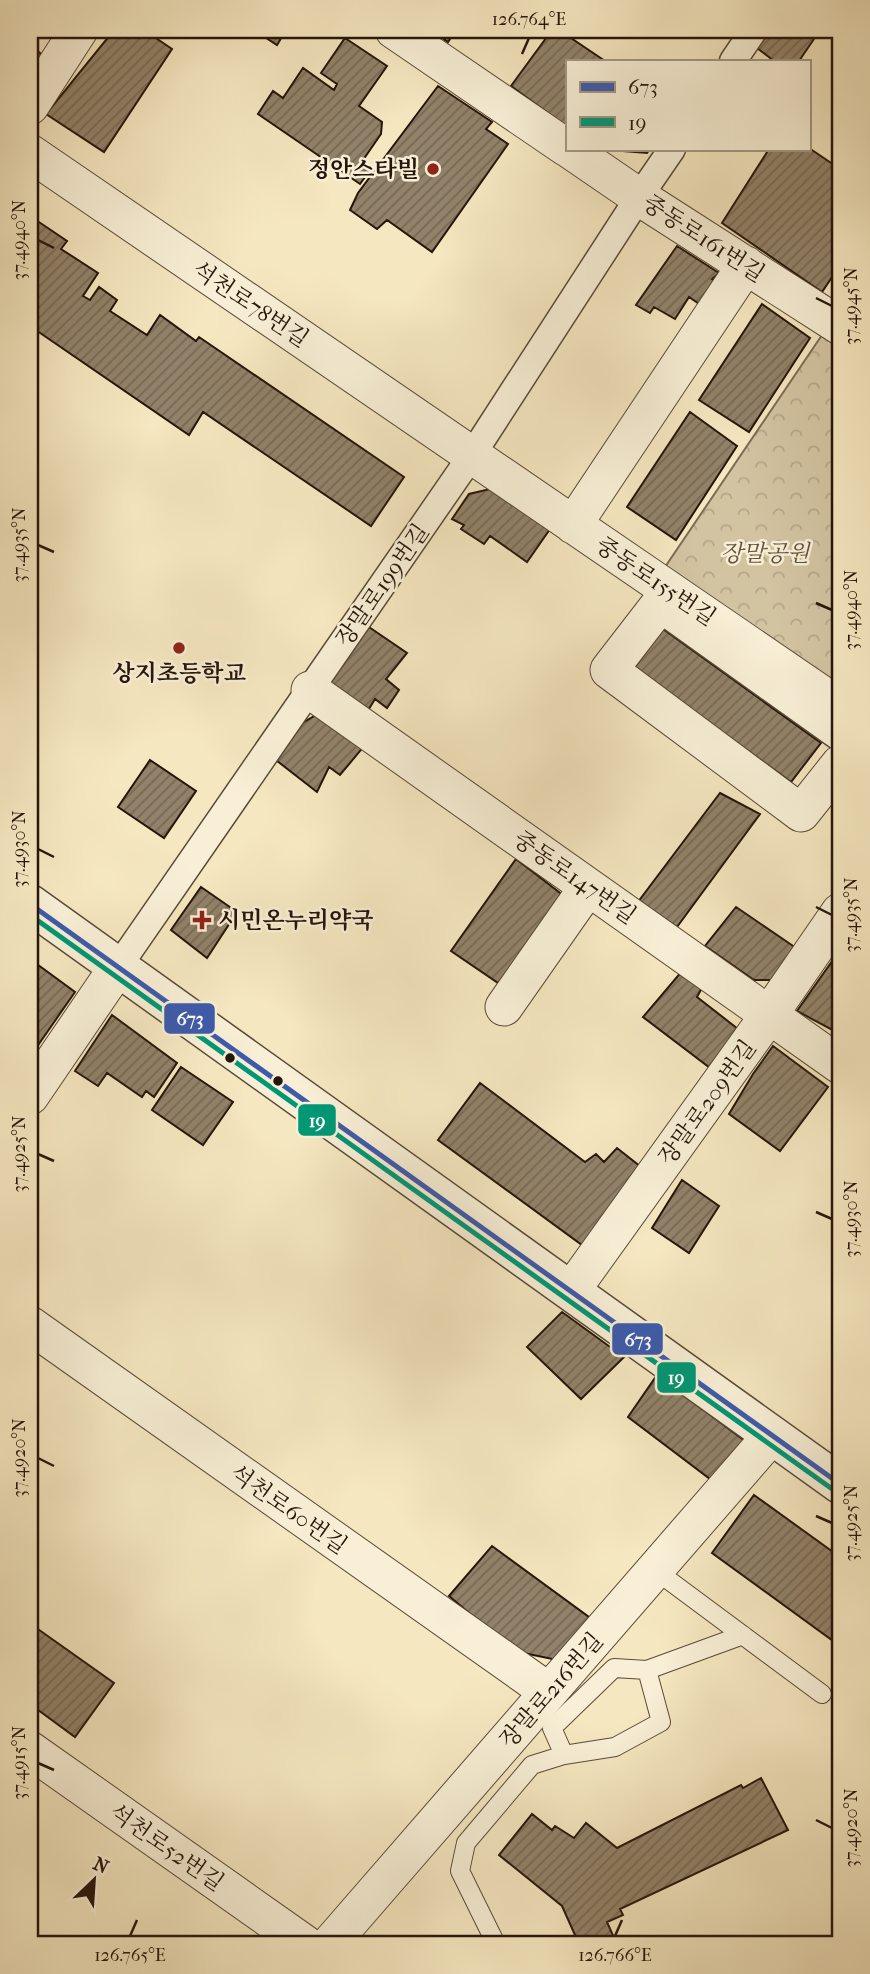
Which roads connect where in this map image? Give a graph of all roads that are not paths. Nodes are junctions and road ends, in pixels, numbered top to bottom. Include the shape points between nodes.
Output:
1 (79, 30) edge
2 (394, 30) edge
3 (754, 30) edge
4 (734, 60) edge
5 (30, 106) edge
6 (566, 147) edge
7 (571, 150) edge
8 (671, 150) edge
9 (30, 153) edge
10 (639, 197) junction
11 (746, 265) junction
12 (835, 311) edge
13 (472, 455) junction
14 (573, 525) junction
15 (664, 599) junction
16 (757, 668) junction
17 (310, 690) junction
18 (840, 707) edge
19 (840, 738) edge
20 (840, 764) edge
21 (588, 887) junction
22 (30, 904) edge
23 (840, 912) edge
24 (118, 967) junction
25 (504, 1007) dead end
26 (769, 1015) junction
27 (840, 1065) edge
28 (30, 1096) edge
29 (571, 1291) junction
30 (30, 1325) edge
31 (772, 1435) junction
32 (840, 1484) edge
33 (655, 1570) junction
34 (743, 1635) junction
35 (647, 1670) junction
36 (549, 1692) junction
37 (822, 1694) dead end
38 (30, 1750) edge
39 (564, 1755) junction
40 (304, 1944) edge
41 (330, 1944) edge
42 (496, 1944) edge

1 - 5 street
2 - 6 street, 중동로161번길
3 - 4 street
7 - 10 street, 중동로161번길
8 - 10 street, 장말로199번길
9 - 13 street, 석천로78번길
10 - 11 street, 중동로161번길
10 - 13 street, 장말로199번길
11 - 12 street, 중동로161번길
11 - 14 street
13 - 14 street, 중동로155번길
13 - 17 street, 장말로199번길
14 - 15 street, 중동로155번길
15 - 16 street, 중동로155번길
15 - 20 street via 609,670 801,813
16 - 18 street, 중동로155번길
16 - 19 street
17 - 21 street, 중동로147번길
17 - 24 street, 장말로199번길
21 - 25 street
21 - 26 street, 중동로147번길
22 - 24 street
23 - 26 street, 장말로209번길
24 - 28 street
24 - 29 street
26 - 27 street, 중동로147번길
26 - 29 street, 장말로209번길
29 - 31 street
30 - 36 street, 석천로60번길
31 - 32 street
31 - 33 street, 장말로216번길
33 - 34 lane
33 - 36 street, 장말로216번길
34 - 35 lane
34 - 37 lane
35 - 39 lane via 614,1668 552,1728
35 - 39 lane via 660,1722 615,1748
36 - 41 street, 장말로216번길
38 - 40 street, 석천로52번길
39 - 42 lane via 533,1765 466,1843 460,1871

